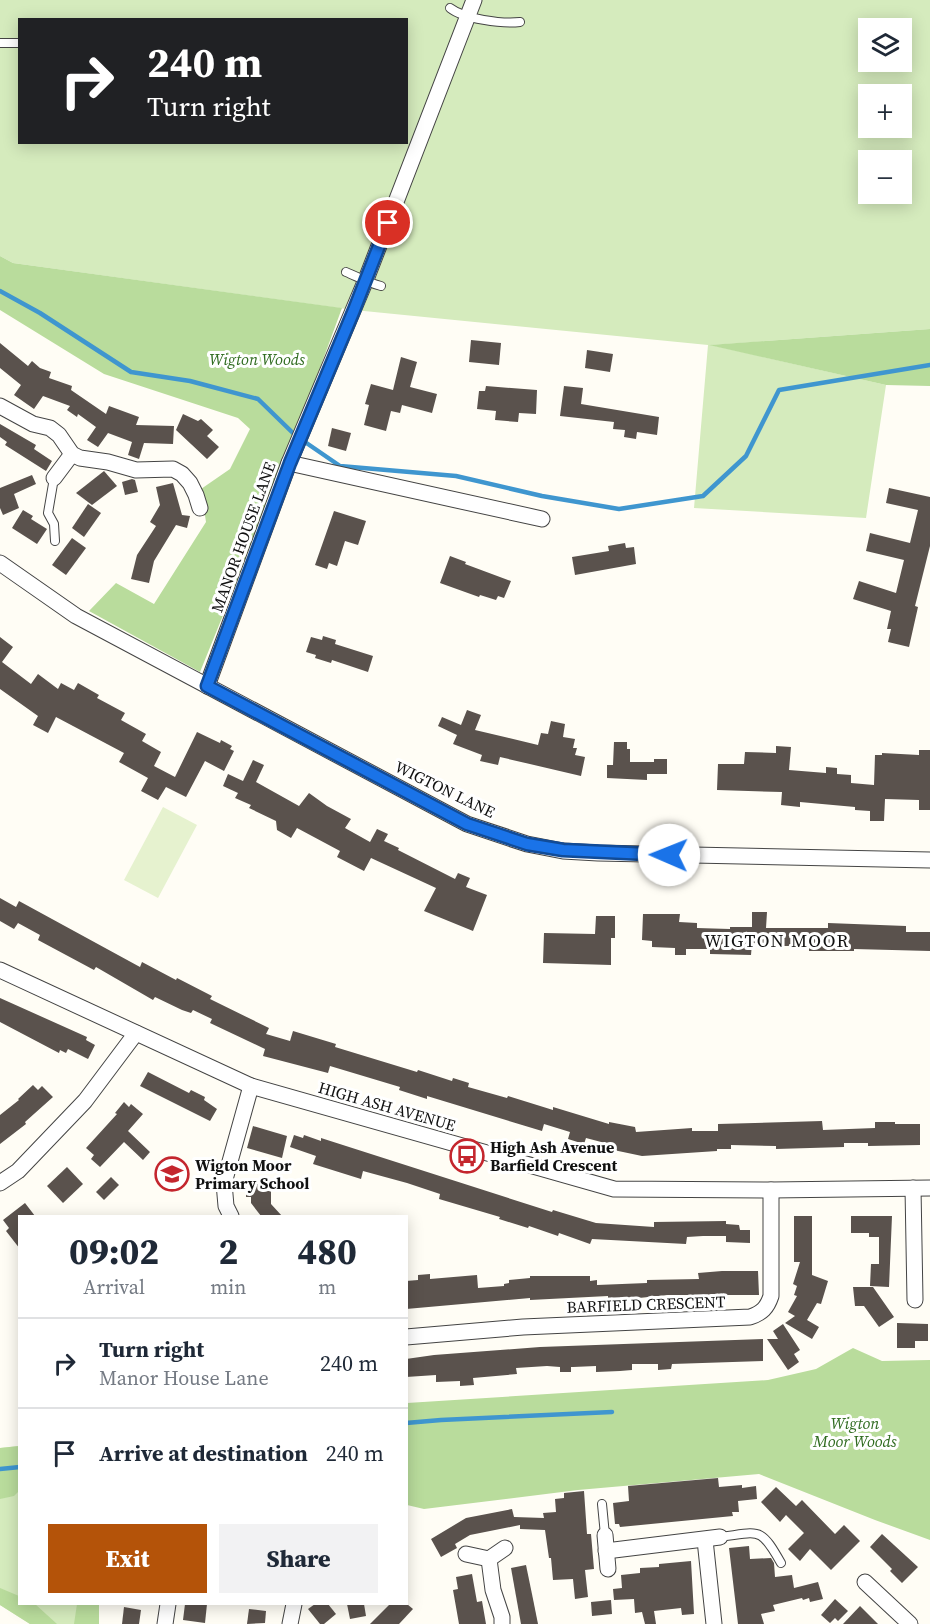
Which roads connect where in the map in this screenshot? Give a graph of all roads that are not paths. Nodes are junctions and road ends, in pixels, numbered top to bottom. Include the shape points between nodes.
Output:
1 (474, 0) edge
2 (450, 8) dead end
3 (468, 16) junction
4 (520, 22) dead end
5 (0, 43) edge
6 (18, 43) edge
7 (346, 273) dead end
8 (365, 282) junction
9 (381, 286) dead end
10 (0, 406) edge
11 (72, 454) junction
12 (290, 463) junction
13 (54, 478) joint
14 (200, 508) dead end
15 (542, 519) dead end
16 (55, 541) dead end
17 (0, 562) edge
18 (207, 686) junction
19 (930, 860) edge
20 (0, 970) edge
21 (136, 1034) junction
22 (251, 1086) junction
23 (0, 1183) edge
24 (913, 1188) junction
25 (930, 1188) edge
26 (771, 1190) junction
27 (230, 1215) edge
28 (915, 1300) dead end
29 (408, 1337) edge
30 (602, 1504) dead end
31 (712, 1538) junction
32 (605, 1543) junction
33 (505, 1548) dead end
34 (466, 1554) dead end
35 (489, 1559) junction
36 (781, 1563) dead end
37 (608, 1569) dead end
38 (865, 1582) dead end
39 (168, 1605) edge
40 (294, 1605) edge
41 (165, 1624) edge
42 (290, 1624) edge
43 (502, 1624) edge
44 (714, 1624) edge
45 (910, 1624) edge

1 - 3 street, MANOR HOUSE LANE
2 - 3 lane
3 - 4 lane via 493,22
3 - 8 street, MANOR HOUSE LANE
5 - 6 lane
7 - 8 lane
8 - 9 lane
8 - 12 street, MANOR HOUSE LANE
10 - 11 street via 33,424 50,428
11 - 13 street
11 - 14 street via 136,470 173,469 190,483
12 - 15 street
12 - 18 street, MANOR HOUSE LANE
13 - 16 lane via 48,513 54,524
17 - 18 street, WIGTON LANE via 76,616
18 - 19 street, WIGTON LANE via 467,824 527,844 598,853
20 - 21 street, HIGH ASH AVENUE
21 - 22 street, HIGH ASH AVENUE
21 - 23 street via 85,1101 18,1171
22 - 26 street, HIGH ASH AVENUE via 614,1189
22 - 27 street via 224,1183
24 - 25 street, HIGH ASH AVENUE
24 - 26 street, HIGH ASH AVENUE
24 - 28 street
26 - 29 street, BARFIELD CRESCENT via 771,1296 758,1315
30 - 32 lane
31 - 32 street
31 - 36 lane via 749,1533 763,1536
31 - 44 street
32 - 37 street
33 - 35 street
34 - 35 street
35 - 43 street
38 - 45 street
39 - 41 street
40 - 42 street

